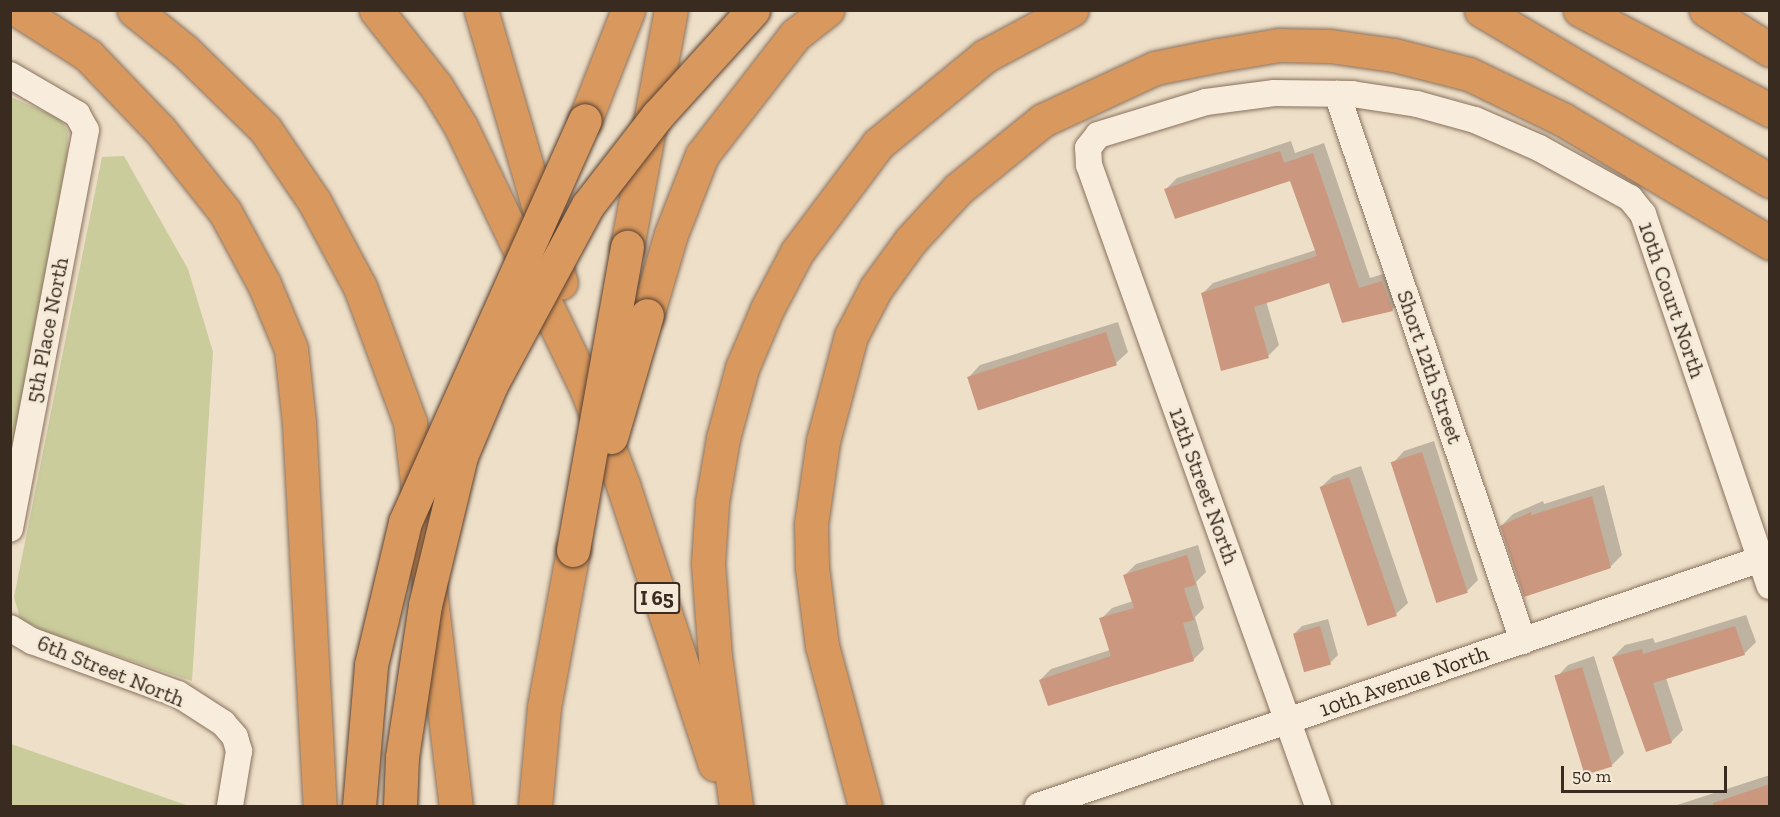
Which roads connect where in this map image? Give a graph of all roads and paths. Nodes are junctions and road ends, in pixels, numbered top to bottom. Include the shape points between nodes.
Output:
1 (18, 10) edge
2 (134, 10) edge
3 (376, 10) edge
4 (481, 10) edge
5 (628, 10) edge
6 (671, 10) edge
7 (753, 10) edge
8 (827, 10) edge
9 (1071, 10) edge
10 (1481, 10) edge
11 (1580, 10) edge
12 (1706, 10) edge
13 (1770, 50) edge
14 (10, 75) edge
15 (1337, 94) junction
16 (1770, 110) edge
17 (1089, 165) joint
18 (1770, 181) edge
19 (1770, 243) edge
20 (587, 390) junction
21 (10, 529) edge
22 (573, 550) junction
23 (1765, 558) edge
24 (1770, 586) edge
25 (12, 629) edge
26 (1523, 641) junction
27 (1288, 721) junction
28 (230, 807) edge
29 (320, 807) edge
30 (359, 807) edge
31 (400, 807) edge
32 (456, 807) edge
33 (535, 807) edge
34 (729, 807) edge
35 (736, 807) edge
36 (865, 807) edge
37 (1038, 807) edge
38 (1318, 807) edge

1 - 29 highway via 88,55 175,148 225,212 264,284 291,349 300,423
2 - 32 highway via 184,50 265,129 314,201 372,317 410,422
3 - 20 highway via 436,86 461,127
4 - 20 highway, I 65 via 550,237
5 - 30 highway, bridge via 585,120 405,522 370,665
6 - 22 highway, bridge
7 - 31 highway, bridge via 657,116 588,205 490,385 461,456 425,605 402,757
8 - 22 highway, bridge via 795,35 702,155 671,234
9 - 35 highway via 985,56 878,144 797,252 742,368 723,438 709,553 715,657
10 - 18 highway
11 - 16 highway
12 - 13 highway
14 - 21 street, 5th Place North via 77,114 86,130
15 - 17 street, 10th Court North via 1264,94 1165,112 1094,137 1088,148
15 - 23 street, 10th Court North via 1417,104 1475,120 1614,187 1638,206
15 - 26 street, Short 12th Street
17 - 27 street, 12th Street North
19 - 36 highway via 1564,120 1469,74 1394,55 1330,46 1279,45 1155,68 1043,120 992,157 911,240 876,288 851,336 823,441 811,524 822,646
20 - 34 highway, I 65 via 623,485
22 - 33 highway via 544,707
23 - 24 street, 10th Court North
23 - 26 street, 10th Avenue North
25 - 28 street, 6th Street North via 178,694 223,723 235,737 239,751
26 - 27 street, 10th Avenue North
27 - 37 street, 10th Avenue North
27 - 38 street, 12th Street North

